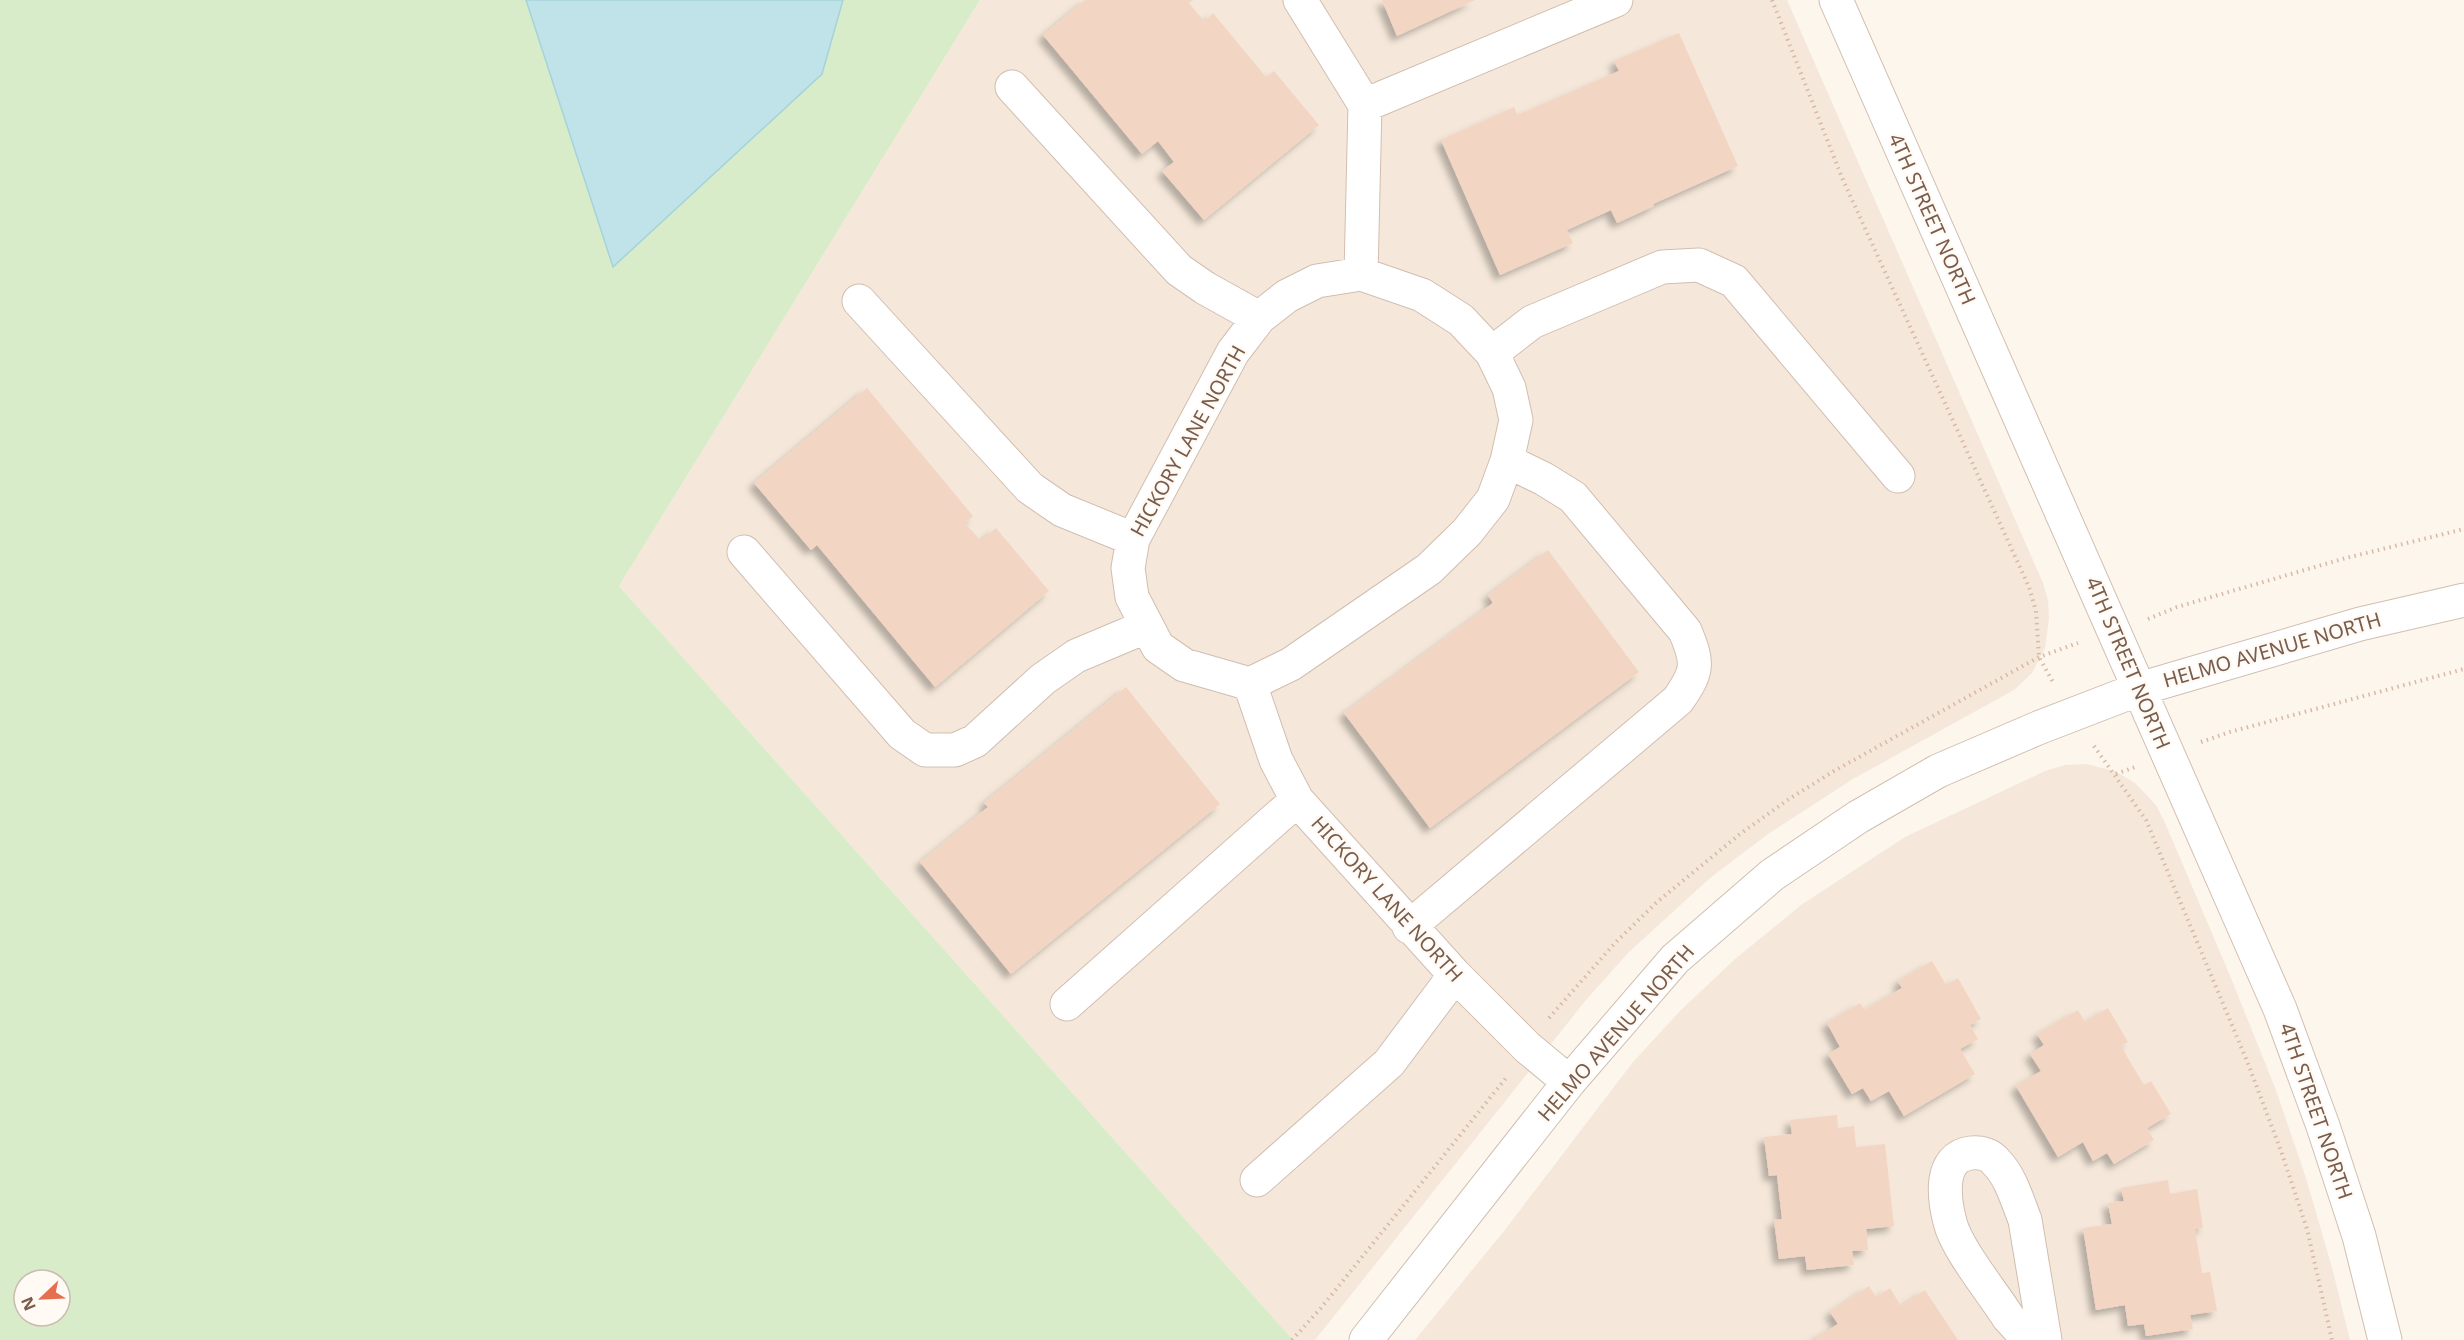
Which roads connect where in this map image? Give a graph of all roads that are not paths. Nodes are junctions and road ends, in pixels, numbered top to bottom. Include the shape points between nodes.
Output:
1 (1300, 0) edge
2 (1616, 0) edge
3 (1836, 0) edge
4 (1012, 87) dead end
5 (1365, 105) junction
6 (1361, 274) junction
7 (859, 301) dead end
8 (1259, 318) junction
9 (1492, 353) junction
10 (1507, 461) junction
11 (1898, 476) dead end
12 (1132, 539) junction
13 (744, 552) dead end
14 (2464, 600) edge
15 (1145, 627) junction
16 (1250, 684) junction
17 (2139, 689) junction
18 (1297, 800) junction
19 (1409, 927) junction
20 (1455, 975) junction
21 (1067, 1004) dead end
22 (1569, 1082) junction
23 (1257, 1180) dead end
24 (1366, 1340) edge
25 (2039, 1340) edge
26 (2044, 1340) edge
27 (2385, 1340) edge

1 - 5 street
2 - 5 street
3 - 17 street, 4TH STREET NORTH
4 - 8 street via 1179,270
5 - 6 street
6 - 8 street, HICKORY LANE NORTH via 1317,281 1287,296
6 - 9 street, HICKORY LANE NORTH via 1422,295 1461,320
7 - 12 street via 1030,488 1062,510
8 - 12 street, HICKORY LANE NORTH via 1233,352
9 - 10 street, HICKORY LANE NORTH via 1509,388 1516,420
9 - 11 street via 1532,322 1662,267 1699,265 1734,281
10 - 16 street, HICKORY LANE NORTH via 1493,499 1467,532 1429,569 1291,664
10 - 19 street via 1573,497 1685,631 1695,655 1693,679 1678,700
12 - 15 street, HICKORY LANE NORTH via 1128,568 1131,597
13 - 15 street via 902,734 925,750 956,750 975,741 1043,679 1076,656
14 - 17 street, HELMO AVENUE NORTH via 2360,624
15 - 16 street, HICKORY LANE NORTH via 1158,647 1184,664
16 - 18 street, HICKORY LANE NORTH via 1276,760
17 - 22 street, HELMO AVENUE NORTH via 1938,771 1858,817 1772,875 1675,959
17 - 27 street, 4TH STREET NORTH via 2284,1020 2353,1218
18 - 19 street, HICKORY LANE NORTH
18 - 21 street
19 - 20 street, HICKORY LANE NORTH
20 - 22 street, HICKORY LANE NORTH via 1528,1048
20 - 23 street via 1389,1063
22 - 24 street, HELMO AVENUE NORTH
25 - 26 street via 2008,1317 1953,1230 1947,1172 1964,1155 1982,1153 1994,1160 2018,1199 2025,1220

